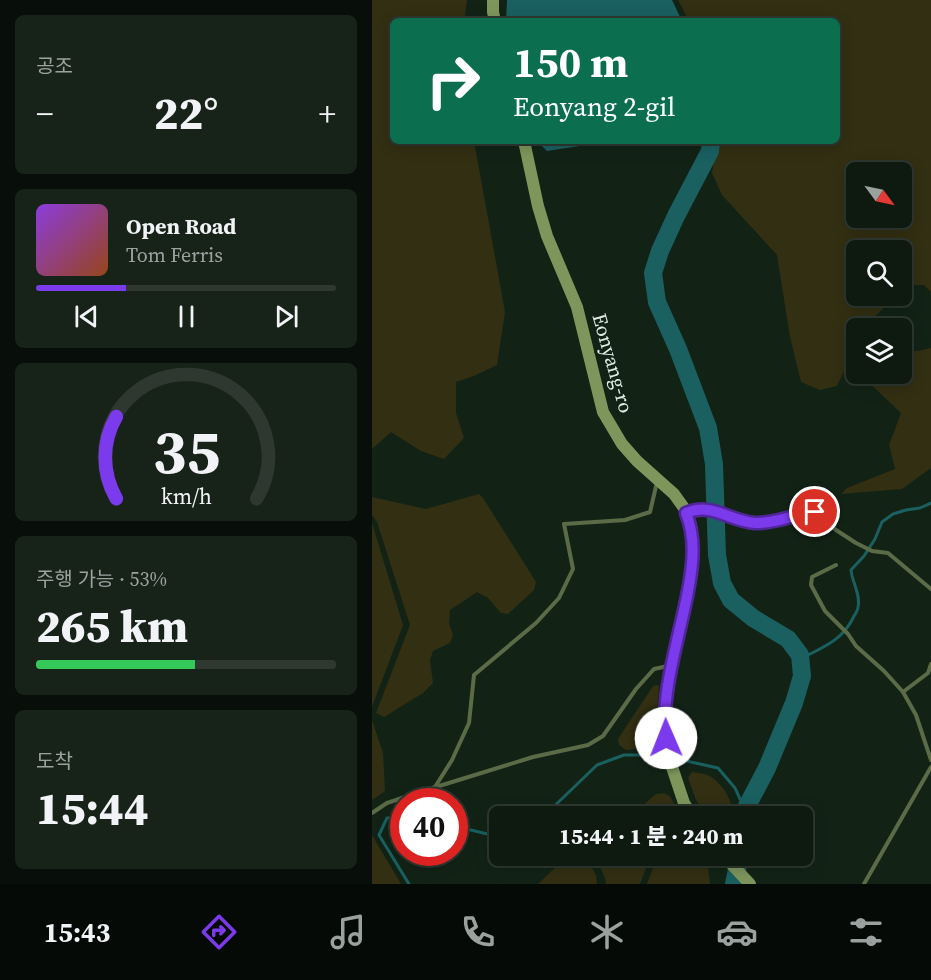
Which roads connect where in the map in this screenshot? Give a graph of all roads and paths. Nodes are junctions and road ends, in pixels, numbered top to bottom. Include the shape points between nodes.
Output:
1 (493, 0) edge
2 (494, 18) edge
3 (525, 144) edge
4 (657, 478) junction
5 (686, 513) junction
6 (836, 565) dead end
7 (931, 589) edge
8 (931, 664) edge
9 (672, 666) junction
10 (903, 692) junction
11 (931, 760) edge
12 (931, 767) edge
13 (435, 788) joint
14 (390, 801) edge
15 (686, 806) edge
16 (372, 813) edge
17 (733, 866) edge
18 (747, 881) edge
19 (864, 884) edge

1 - 2 street
3 - 4 street, Eonyang-ro via 541,216 577,307 603,412 630,453
4 - 5 street, Eonyang-ro
4 - 13 lane via 650,512 625,520 564,524 573,569 559,598 536,623 474,675 469,723
5 - 7 lane via 706,509 755,523 815,512 866,548 888,553
5 - 9 street, Eonyang-ro via 693,545 691,571
6 - 10 lane via 812,577 811,585 825,611
8 - 10 lane via 928,673
9 - 13 lane via 654,669 603,736 588,745 533,757
9 - 15 street, Eonyang-ro via 664,724
10 - 11 lane via 916,715
12 - 19 lane
14 - 16 lane
17 - 18 street

